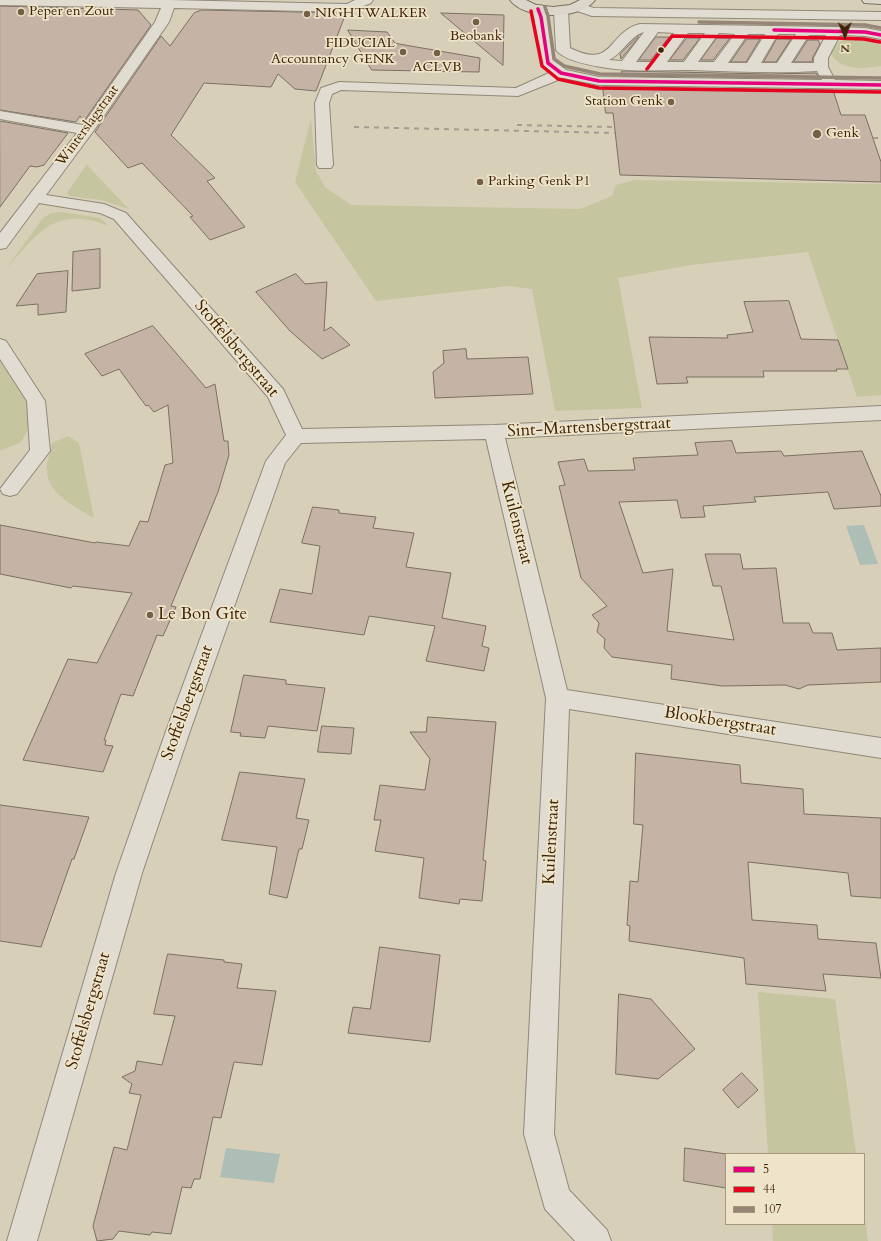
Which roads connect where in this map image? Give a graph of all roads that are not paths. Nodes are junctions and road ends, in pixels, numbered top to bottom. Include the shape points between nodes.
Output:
1 (366, 0) edge
2 (517, 0) edge
3 (868, 0) edge
4 (881, 0) edge
5 (0, 1) edge
6 (583, 3) edge
7 (169, 4) junction
8 (538, 9) junction
9 (561, 11) junction
10 (881, 16) edge
11 (654, 28) junction
12 (669, 29) junction
13 (684, 29) junction
14 (699, 29) junction
15 (714, 30) junction
16 (729, 30) junction
17 (744, 30) junction
18 (759, 30) junction
19 (774, 30) junction
20 (790, 31) junction
21 (805, 31) junction
22 (820, 31) junction
23 (835, 32) junction
24 (881, 34) edge
25 (563, 50) junction
26 (590, 60) junction
27 (626, 65) junction
28 (641, 65) junction
29 (657, 66) junction
30 (673, 66) junction
31 (688, 66) junction
32 (704, 66) junction
33 (720, 66) junction
34 (820, 66) junction
35 (735, 67) junction
36 (751, 67) junction
37 (767, 67) junction
38 (782, 67) junction
39 (798, 68) junction
40 (561, 73) junction
41 (842, 85) junction
42 (881, 86) edge
43 (0, 115) edge
44 (87, 130) junction
45 (325, 165) dead end
46 (36, 198) junction
47 (0, 244) edge
48 (0, 345) edge
49 (881, 414) edge
50 (494, 432) junction
51 (296, 436) junction
52 (10, 489) dead end
53 (558, 698) junction
54 (881, 748) edge
55 (22, 1241) edge
56 (596, 1241) edge

1 - 7 street via 349,8
2 - 8 main road
3 - 4 main road
5 - 7 street
6 - 9 main road
6 - 10 street via 592,12
7 - 44 street, Winterslagstraat via 162,22
8 - 9 main road
8 - 40 street via 542,17 546,59 551,67
9 - 25 street
10 - 24 street via 876,22
11 - 12 street
11 - 26 street via 640,28 632,32 609,56
11 - 27 street
12 - 13 street
12 - 28 street
13 - 14 street
13 - 29 street
14 - 15 street
14 - 30 street
15 - 16 street
15 - 31 street
16 - 17 street
16 - 32 street
17 - 18 street
17 - 33 street
18 - 19 street
18 - 35 street
19 - 20 street
19 - 36 street
20 - 21 street
20 - 37 street
21 - 22 street
21 - 38 street
22 - 23 street
22 - 39 street
23 - 24 street
23 - 34 street via 821,58
25 - 26 street
25 - 40 street
26 - 27 street
27 - 28 street
28 - 29 street
29 - 30 street
30 - 31 street
31 - 32 street
32 - 33 street
33 - 35 street
34 - 39 street
34 - 41 street via 831,81
35 - 36 street
36 - 37 street
37 - 38 street
38 - 39 street
40 - 41 street via 600,81
40 - 45 street via 518,92 356,88 342,93 323,112
41 - 42 street
43 - 44 street
44 - 46 street, Winterslagstraat
46 - 47 street, Winterslagstraat
46 - 51 street, Stoffelsbergstraat via 104,209 120,216 276,394
48 - 52 street via 36,401 40,451
49 - 50 street, Sint-Martensbergstraat
50 - 51 street, Sint-Martensbergstraat
50 - 53 street, Kuilenstraat
51 - 55 street, Stoffelsbergstraat via 276,461 129,873
53 - 54 street, Blookbergstraat
53 - 56 street, Kuilenstraat via 539,1134 556,1198

